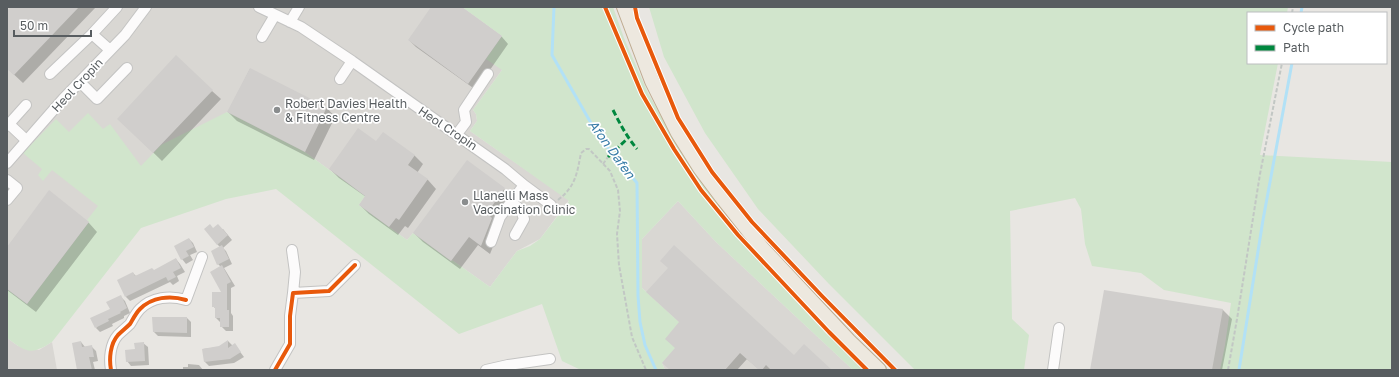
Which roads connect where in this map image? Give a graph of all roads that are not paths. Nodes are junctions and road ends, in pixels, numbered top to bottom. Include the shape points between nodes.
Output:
1 (117, 7) edge
2 (146, 7) edge
3 (259, 7) edge
4 (298, 7) edge
5 (624, 7) edge
6 (275, 15) junction
7 (290, 22) junction
8 (92, 34) junction
9 (262, 37) dead end
10 (110, 50) junction
11 (352, 61) junction
12 (127, 68) dead end
13 (50, 74) dead end
14 (488, 74) dead end
15 (340, 79) dead end
16 (80, 82) junction
17 (26, 105) dead end
18 (8, 125) edge
19 (457, 134) junction
20 (26, 140) junction
21 (7, 163) edge
22 (7, 180) edge
23 (524, 185) junction
24 (7, 200) edge
25 (511, 202) junction
26 (551, 205) road end
27 (515, 235) dead end
28 (491, 242) dead end
29 (292, 250) dead end
30 (202, 257) dead end
31 (355, 265) dead end
32 (293, 293) junction
33 (1059, 328) dead end
34 (550, 359) dead end
35 (112, 370) edge
36 (275, 370) edge
37 (486, 370) edge
38 (879, 370) edge
39 (1053, 370) edge

1 - 8 street
2 - 10 street, Heol Cropin
3 - 6 street, Heol Cropin
4 - 7 street
5 - 38 highway via 652,81 678,133 700,168 762,248
6 - 7 street, Heol Cropin
6 - 9 street
7 - 11 street, Heol Cropin
8 - 10 street
8 - 13 street
10 - 16 street, Heol Cropin
11 - 15 street
11 - 19 street, Heol Cropin
12 - 16 street via 97,99
14 - 19 street via 464,110 466,122
16 - 20 street, Heol Cropin
17 - 18 street
18 - 20 street
19 - 23 street, Heol Cropin
20 - 21 street, Heol Cropin
22 - 24 street via 17,188
23 - 25 street
23 - 26 street, Heol Cropin
25 - 27 street via 521,210 524,220
25 - 28 street via 500,217
29 - 32 street via 295,272
30 - 35 street via 186,300 164,297 148,302 117,336 110,361
31 - 32 street via 329,292
32 - 36 street via 290,344
33 - 39 street
34 - 37 street via 508,364

